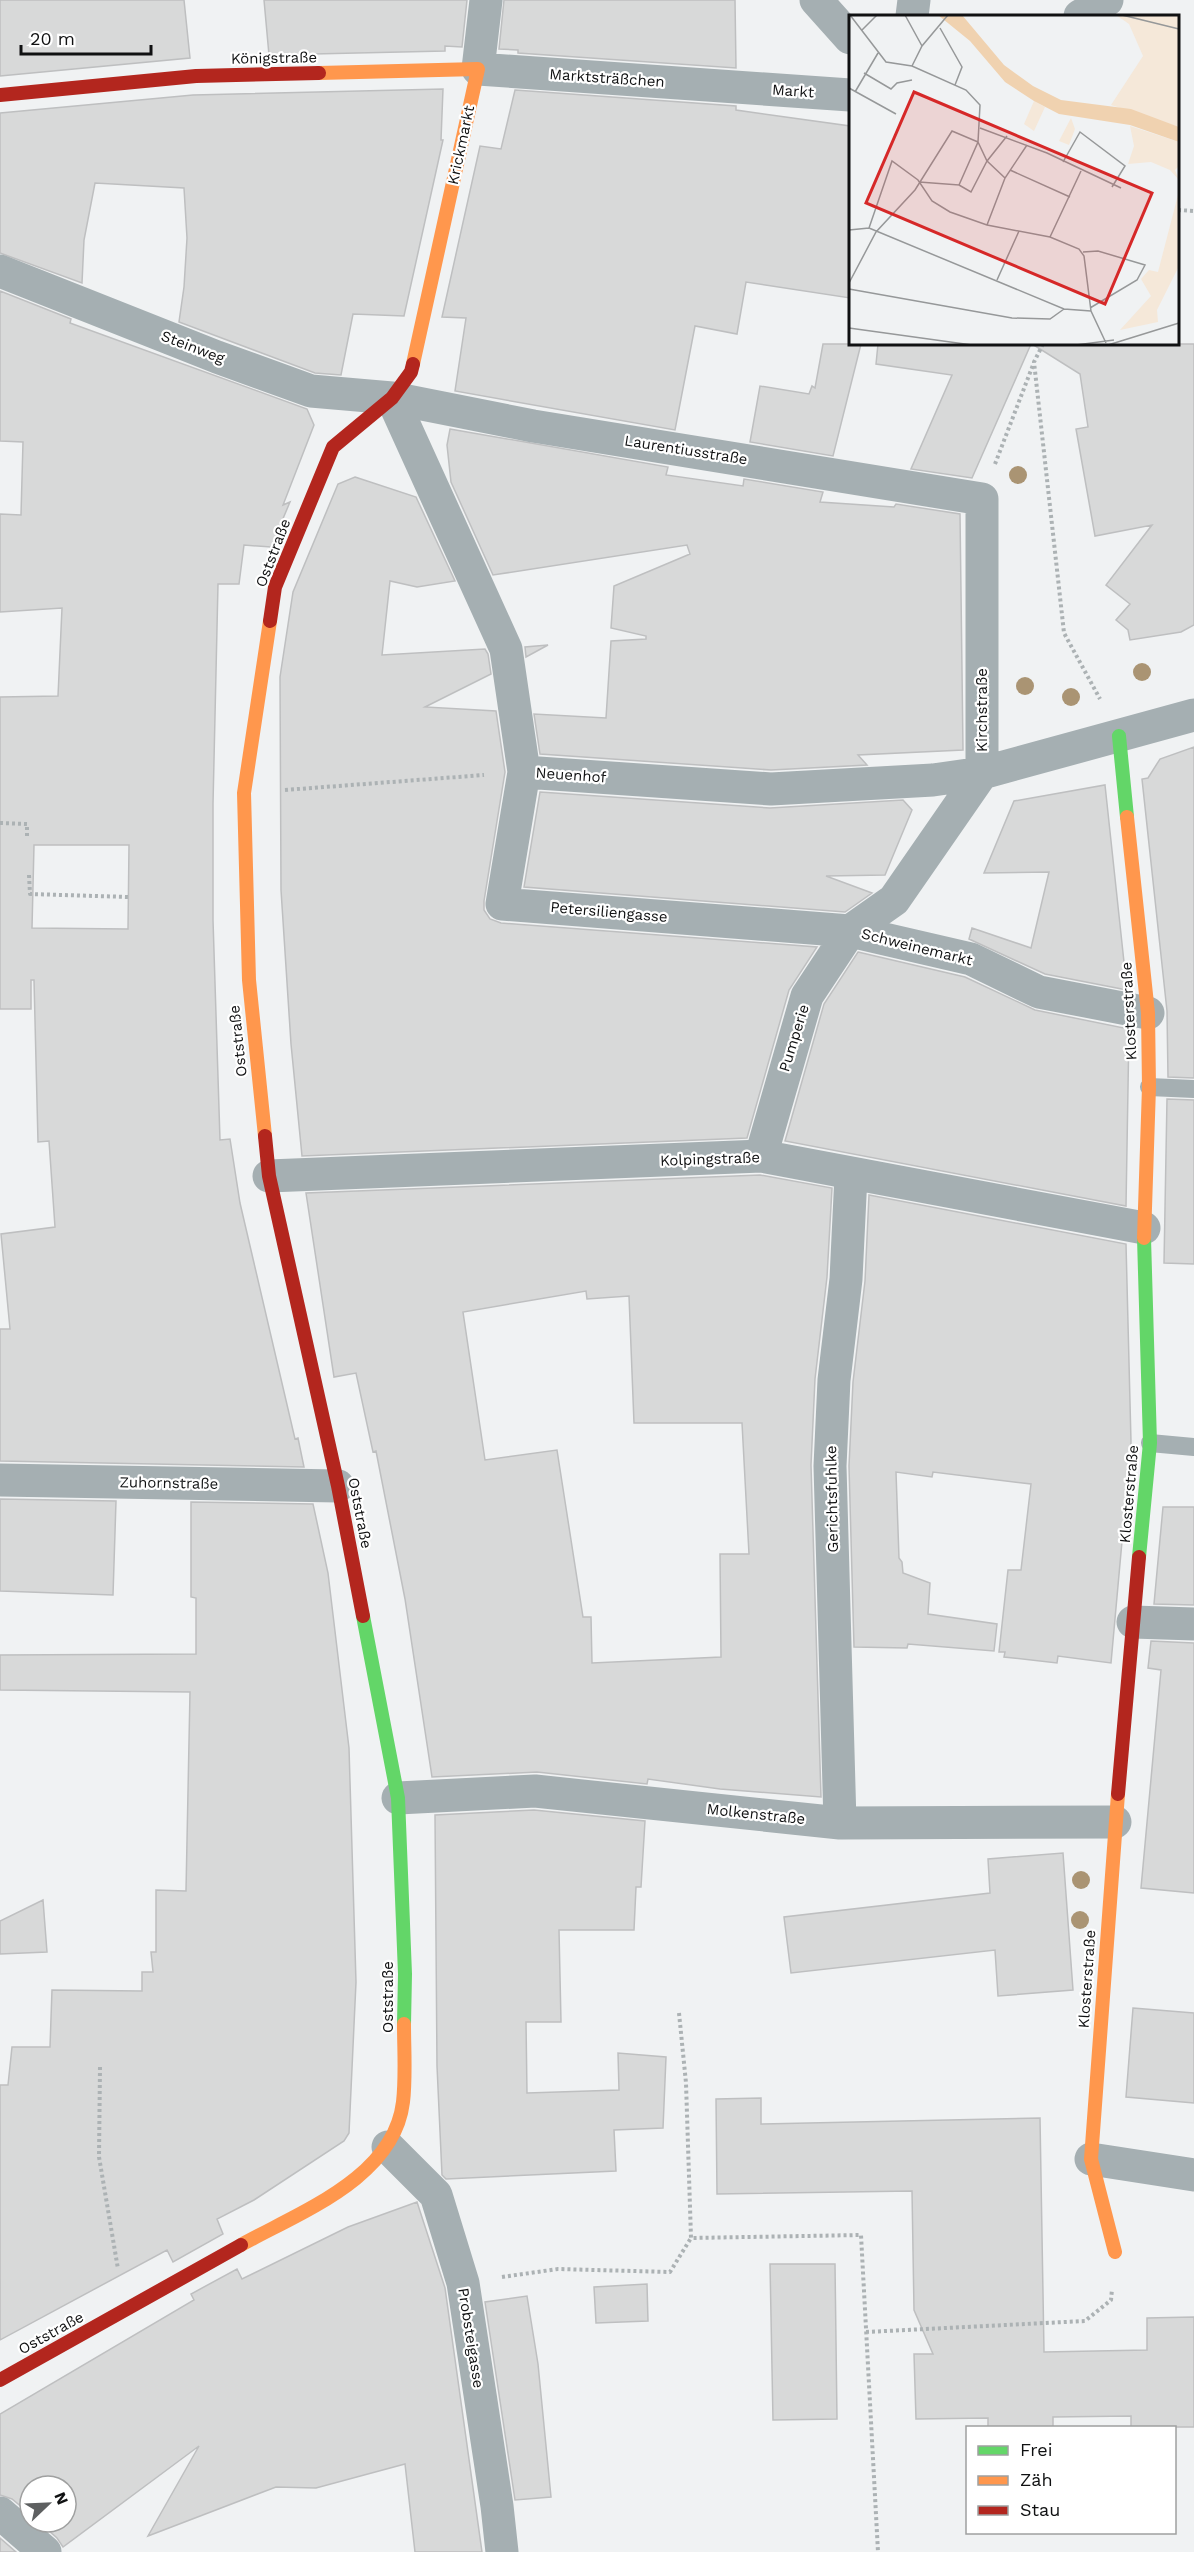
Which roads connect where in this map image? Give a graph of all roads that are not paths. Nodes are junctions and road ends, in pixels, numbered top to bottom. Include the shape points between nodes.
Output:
1 (486, 0) edge
2 (816, 0) edge
3 (914, 0) edge
4 (1107, 0) edge
5 (912, 15) edge
6 (1082, 15) edge
7 (849, 38) edge
8 (478, 69) junction
9 (736, 87) joint
10 (849, 95) edge
11 (0, 96) edge
12 (0, 272) edge
13 (392, 398) junction
14 (333, 447) joint
15 (982, 499) joint
16 (1194, 715) edge
17 (1119, 736) junction
18 (524, 772) junction
19 (982, 773) junction
20 (850, 931) junction
21 (1148, 1013) junction
22 (1149, 1087) junction
23 (1194, 1089) edge
24 (761, 1156) junction
25 (851, 1175) junction
26 (269, 1176) junction
27 (1144, 1228) junction
28 (1150, 1443) junction
29 (1194, 1447) edge
30 (0, 1480) edge
31 (338, 1486) junction
32 (1133, 1622) junction
33 (1194, 1624) edge
34 (398, 1798) junction
35 (1115, 1822) junction
36 (840, 1823) junction
37 (388, 2147) junction
38 (1091, 2159) junction
39 (1194, 2175) edge
40 (1115, 2252) road end
41 (0, 2380) edge
42 (0, 2513) edge
43 (45, 2552) edge
44 (502, 2552) edge

1 - 8 street, Krickmarkt
2 - 7 street
3 - 5 street
4 - 6 street
8 - 9 street, Marktsträßchen
8 - 11 street, Königstraße via 196,76
8 - 13 street, Krickmarkt via 411,372
9 - 10 street, Markt
12 - 13 street, Steinweg via 311,391
13 - 14 street, Krickmarkt
13 - 15 street, Laurentiusstraße via 532,426
13 - 18 street, Neuenhof via 506,649
14 - 26 street, Oststraße via 275,588 244,793 249,980
15 - 19 street, Kirchstraße
16 - 17 street, Kirchstraße
17 - 19 street, Kirchstraße
17 - 21 street, Klosterstraße
18 - 19 street, Neuenhof via 771,789 933,780
18 - 20 street, Petersiliengasse via 502,904
19 - 20 street, Schweinemarkt via 894,900
20 - 21 street, Schweinemarkt via 971,959 1039,992
20 - 24 street, Pumperie via 807,996
21 - 22 street, Klosterstraße
22 - 23 lane
22 - 27 street, Klosterstraße
24 - 25 street, Kolpingstraße
24 - 26 street, Kolpingstraße
25 - 27 street, Kolpingstraße
25 - 36 street, Gerichtsfuhlke via 830,1466
26 - 31 street, Oststraße
27 - 28 street, Klosterstraße
28 - 29 lane
28 - 32 street, Klosterstraße
30 - 31 street, Zuhornstraße
31 - 34 street, Oststraße
32 - 33 street
32 - 35 street, Klosterstraße
34 - 36 street, Molkenstraße via 535,1791
34 - 37 street, Oststraße via 405,1974 404,2104
35 - 36 street, Molkenstraße
35 - 38 street, Klosterstraße
37 - 41 street, Oststraße via 359,2179
37 - 44 street, Probsteigasse via 436,2195 463,2283
38 - 39 street
38 - 40 street, Klosterstraße
42 - 43 street

